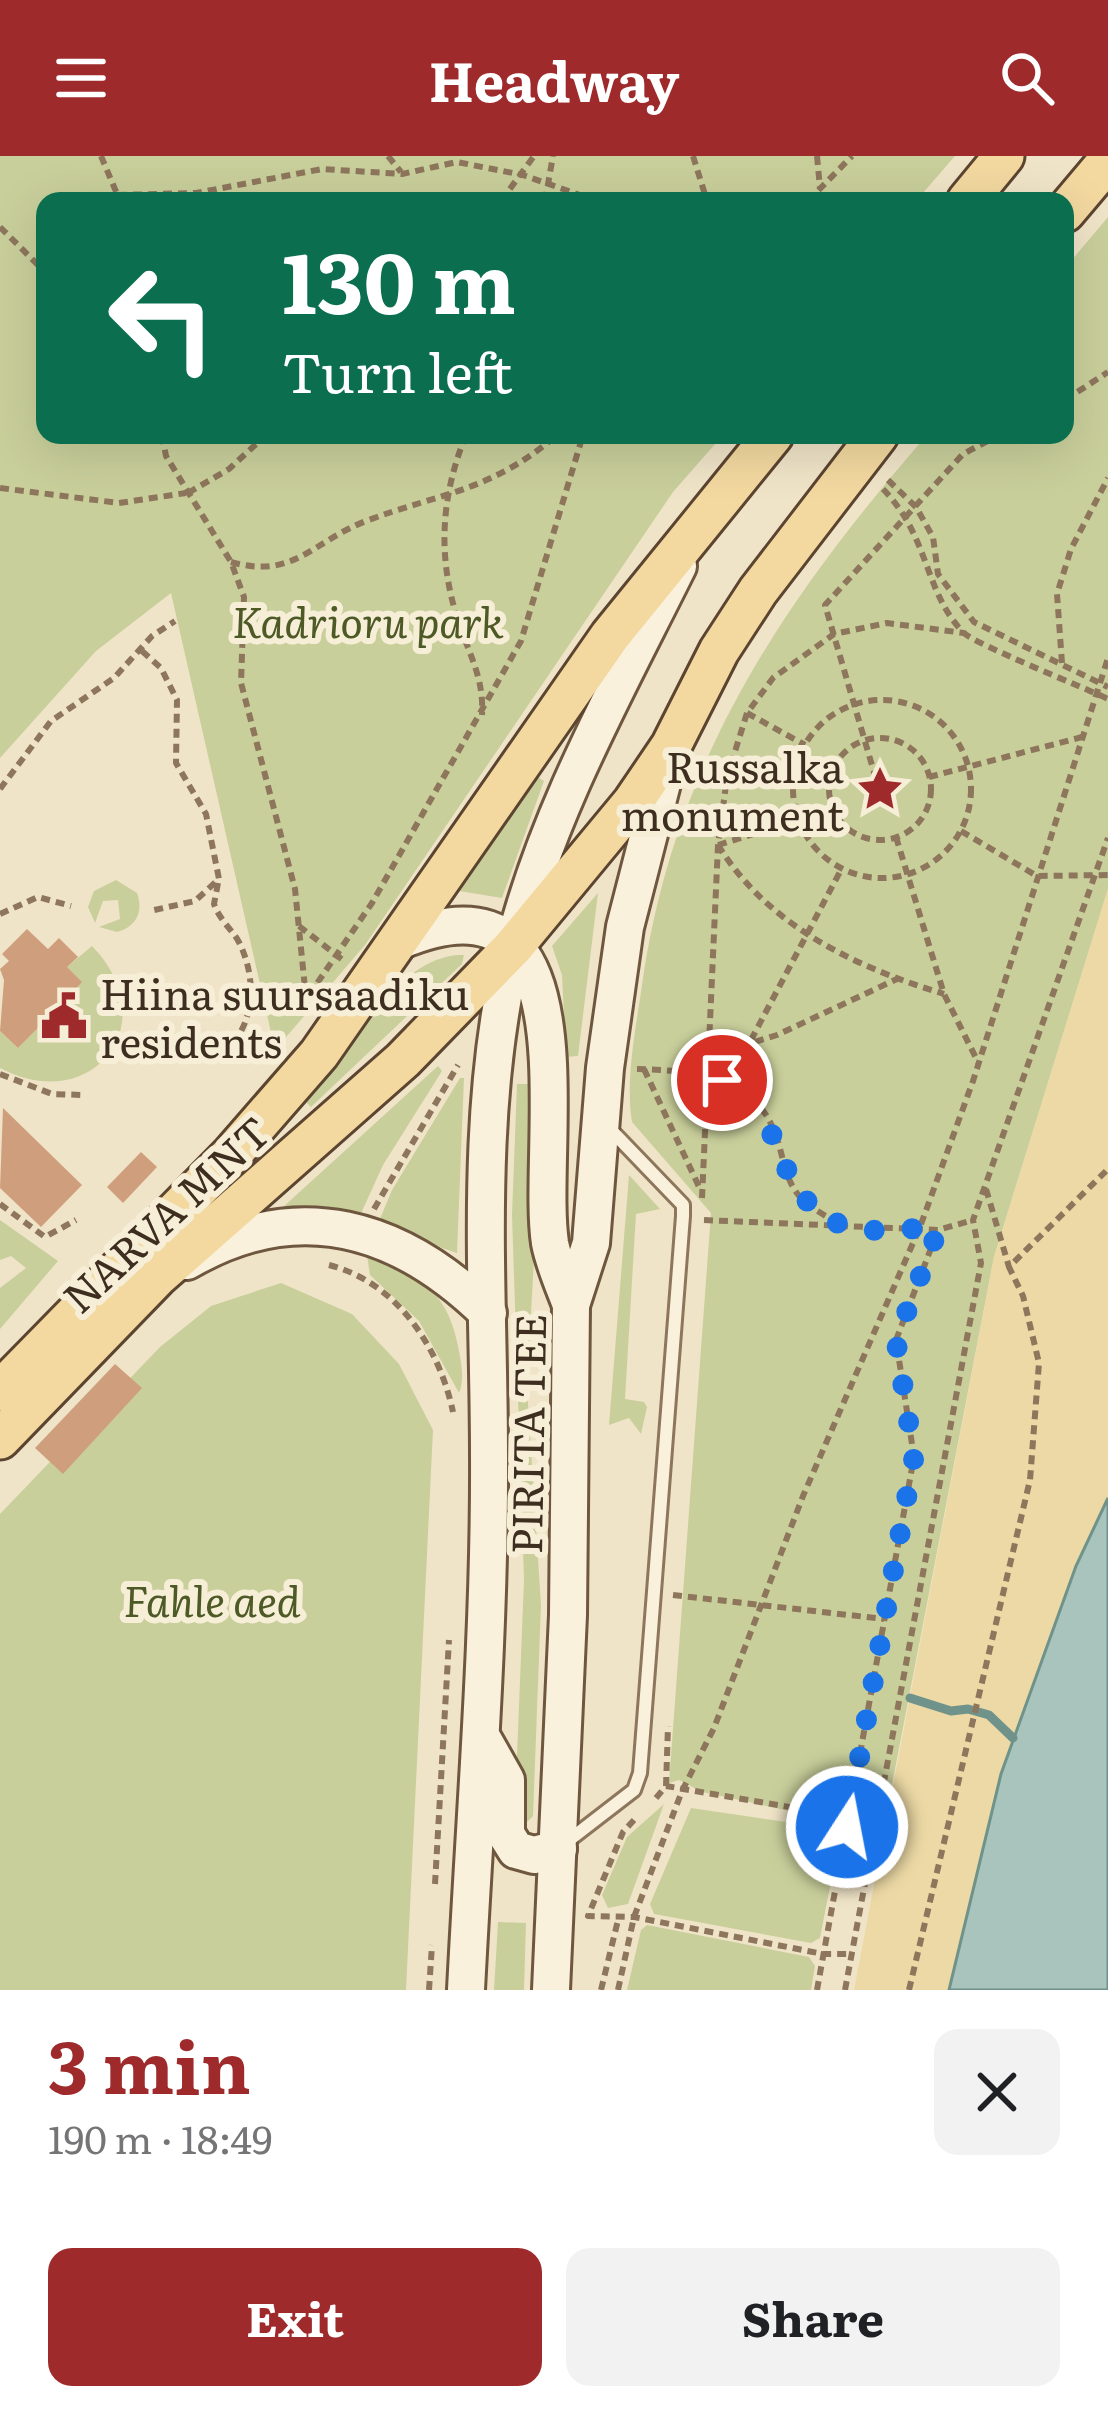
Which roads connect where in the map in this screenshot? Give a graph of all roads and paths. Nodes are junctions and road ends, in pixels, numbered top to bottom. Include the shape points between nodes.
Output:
1 (101, 156) edge
2 (388, 156) edge
3 (534, 156) edge
4 (553, 156) edge
5 (693, 156) edge
6 (817, 156) edge
7 (852, 156) edge
8 (1004, 156) edge
9 (1108, 160) edge
10 (402, 174) junction
11 (523, 175) junction
12 (548, 183) junction
13 (820, 190) joint
14 (116, 192) edge
15 (201, 192) edge
16 (509, 192) edge
17 (546, 192) edge
18 (572, 192) edge
19 (704, 192) edge
20 (974, 192) edge
21 (1074, 201) edge
22 (0, 227) edge
23 (36, 263) edge
24 (1108, 372) edge
25 (1074, 394) edge
26 (164, 444) edge
27 (256, 444) edge
28 (463, 444) edge
29 (544, 444) edge
30 (580, 444) edge
31 (766, 444) edge
32 (871, 444) edge
33 (982, 444) edge
34 (1108, 478) edge
35 (888, 480) dead end
36 (0, 488) edge
37 (883, 489) dead end
38 (188, 493) junction
39 (446, 500) junction
40 (916, 507) junction
41 (908, 515) junction
42 (698, 526) junction
43 (230, 562) junction
44 (175, 621) dead end
45 (964, 633) junction
46 (834, 634) junction
47 (142, 651) junction
48 (1108, 658) edge
49 (1062, 663) junction
50 (1099, 679) junction
51 (1108, 687) edge
52 (1095, 692) junction
53 (1108, 699) edge
54 (854, 704) junction
55 (747, 713) junction
56 (482, 718) junction
57 (1083, 736) junction
58 (865, 740) junction
59 (805, 745) junction
60 (671, 746) junction
61 (969, 767) junction
62 (929, 777) junction
63 (876, 779) dead end
64 (0, 790) edge
65 (799, 820) junction
66 (961, 831) junction
67 (896, 837) junction
68 (1108, 838) edge
69 (718, 845) junction
70 (842, 868) junction
71 (907, 874) junction
72 (1108, 875) edge
73 (1037, 876) junction
74 (1095, 876) junction
75 (218, 879) junction
76 (71, 906) dead end
77 (150, 911) dead end
78 (0, 914) edge
79 (298, 926) junction
80 (808, 934) junction
81 (399, 941) junction
82 (513, 947) junction
83 (337, 956) junction
84 (356, 970) dead end
85 (897, 979) junction
86 (944, 994) junction
87 (310, 995) junction
88 (305, 1014) dead end
89 (752, 1040) junction
90 (226, 1051) dead end
91 (460, 1062) dead end
92 (979, 1065) junction
93 (0, 1074) edge
94 (82, 1095) dead end
95 (602, 1121) junction
96 (1108, 1169) edge
97 (985, 1185) junction
98 (702, 1194) dead end
99 (0, 1204) edge
100 (76, 1220) dead end
101 (700, 1220) dead end
102 (973, 1220) junction
103 (368, 1223) dead end
104 (920, 1227) junction
105 (847, 1228) junction
106 (938, 1230) junction
107 (317, 1262) dead end
108 (1009, 1267) junction
109 (158, 1277) junction
110 (571, 1305) junction
111 (488, 1313) junction
112 (0, 1390) edge
113 (455, 1427) dead end
114 (0, 1438) edge
115 (673, 1595) dead end
116 (763, 1602) junction
117 (885, 1619) junction
118 (449, 1634) dead end
119 (484, 1741) junction
120 (682, 1791) junction
121 (848, 1819) junction
122 (877, 1822) junction
123 (558, 1849) junction
124 (435, 1887) dead end
125 (619, 1916) junction
126 (634, 1917) junction
127 (433, 1930) dead end
128 (823, 1954) junction
129 (852, 1954) junction
130 (429, 1990) edge
131 (466, 1990) edge
132 (550, 1990) edge
133 (601, 1990) edge
134 (618, 1990) edge
135 (817, 1990) edge
136 (845, 1990) edge
137 (909, 1990) edge

1 - 14 path
2 - 10 path
3 - 11 path
4 - 12 path
5 - 19 path
6 - 13 path
7 - 13 path
8 - 20 main road
9 - 21 main road
10 - 11 path via 457,162
10 - 15 path via 322,169
11 - 12 path
11 - 16 path
12 - 17 path
12 - 18 path
22 - 23 path
24 - 25 path
26 - 38 path
27 - 38 path
28 - 39 path
29 - 39 path via 497,478
30 - 56 path via 521,641
31 - 42 main road, NARVA MNT
32 - 60 main road, NARVA MNT via 758,591
33 - 40 path via 963,454
34 - 49 path via 1057,594
35 - 40 path
36 - 38 path via 119,503
37 - 41 path
38 - 43 path
39 - 43 path via 359,524 288,564 256,569
39 - 56 path via 443,558 478,668
40 - 41 path
40 - 49 path via 957,605 995,637
41 - 45 path via 931,579
41 - 46 path via 825,605
42 - 81 main road, NARVA MNT via 559,706
42 - 82 main road, PIRITA TEE via 574,778
43 - 79 path via 244,597 241,683
44 - 47 path
45 - 46 path via 887,623
45 - 52 path
46 - 54 path
46 - 55 path via 773,678
47 - 64 path via 50,721
47 - 75 path via 177,700 176,763 200,798
48 - 50 path
49 - 50 path
50 - 51 path
50 - 52 path
52 - 53 path
52 - 57 path
54 - 58 path
54 - 59 path
54 - 61 path via 913,705 948,729
55 - 59 path
55 - 69 path
56 - 83 path
57 - 61 path
57 - 73 path
58 - 62 path via 902,743
58 - 63 path
58 - 67 path via 832,770 830,803 848,830
59 - 65 path via 796,769
60 - 82 main road, NARVA MNT via 595,853
60 - 95 main road, PIRITA TEE via 625,926
61 - 62 path
61 - 66 path
62 - 67 path via 922,817
65 - 69 path
65 - 70 path
66 - 71 path via 947,850
66 - 73 path
67 - 71 path
68 - 74 path
69 - 80 path via 762,903
69 - 89 path via 711,1055
70 - 71 path
70 - 80 path
71 - 86 path
72 - 74 path
73 - 74 path
73 - 92 path
74 - 97 path
75 - 77 path via 195,901
75 - 90 path via 214,904 238,939 252,998 247,1022
76 - 78 path via 38,897
79 - 83 path
79 - 87 path
80 - 85 path
80 - 89 path
81 - 82 main road via 445,924 472,926
81 - 112 main road, NARVA MNT via 319,1054 231,1155
82 - 109 main road, NARVA MNT via 403,1060
82 - 110 main road via 543,1002 550,1244
82 - 111 main road, PIRITA TEE via 492,1084
83 - 84 path
83 - 87 path
85 - 86 path
85 - 89 path
86 - 92 path
87 - 88 path
91 - 103 path
92 - 104 path
93 - 94 path via 52,1094
95 - 110 main road, PIRITA TEE via 591,1243
95 - 123 lane via 683,1205 683,1216 640,1773 634,1790
96 - 108 path
97 - 102 path
97 - 108 path
98 - 105 path via 644,1069 710,1074 743,1091 774,1129 788,1180 803,1201
99 - 100 path via 45,1237
101 - 105 path
102 - 106 path
102 - 122 path via 981,1263
104 - 105 path
104 - 106 path
104 - 116 path
106 - 117 path via 896,1340 914,1457
107 - 113 path via 351,1270 403,1310 442,1375
108 - 137 path via 1039,1363 1030,1480
109 - 111 main road via 251,1229 328,1226 416,1255
109 - 114 main road, NARVA MNT
110 - 123 main road, PIRITA TEE
111 - 119 main road, PIRITA TEE
115 - 116 path
116 - 117 path
116 - 120 path
117 - 121 path
118 - 124 path
119 - 123 main road via 506,1780 506,1834 516,1850
119 - 131 main road, PIRITA TEE
120 - 121 path
120 - 125 path via 666,1786 622,1832 588,1916
120 - 126 path
121 - 122 path
121 - 128 path
122 - 129 path
123 - 132 main road, PIRITA TEE
125 - 126 path
125 - 133 path
126 - 128 path
126 - 134 path
127 - 130 path
128 - 129 path
128 - 135 path
129 - 136 path

